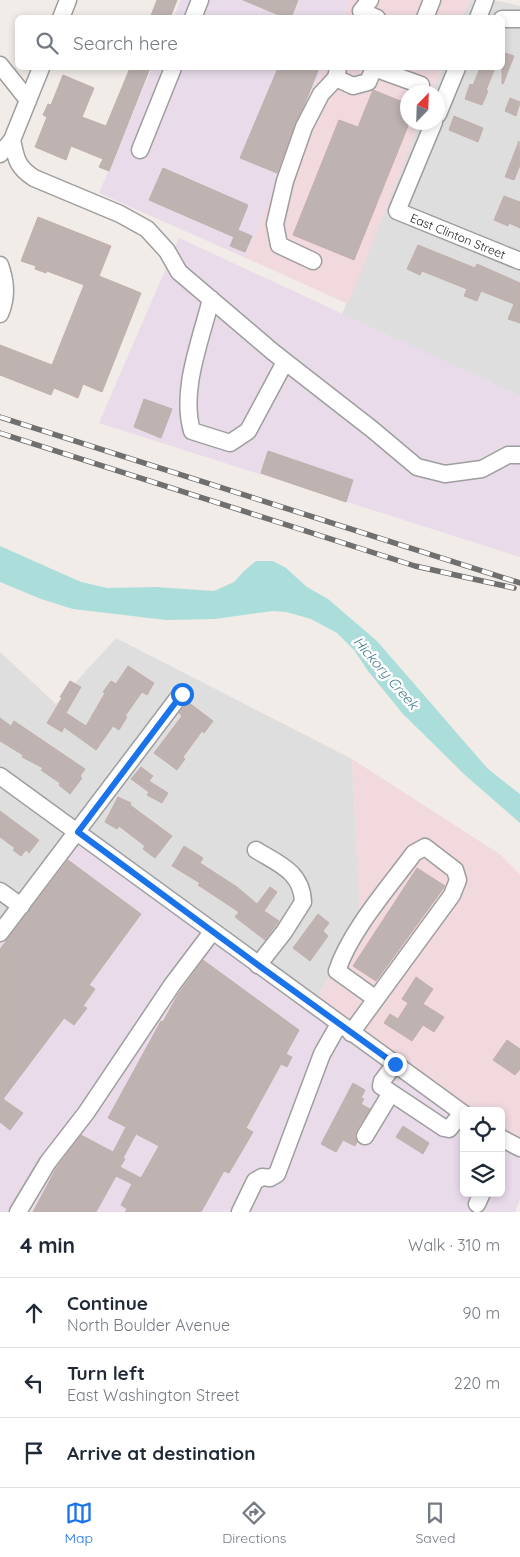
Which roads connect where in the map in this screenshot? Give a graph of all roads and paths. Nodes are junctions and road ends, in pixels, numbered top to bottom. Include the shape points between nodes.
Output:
1 (68, 0) edge
2 (200, 0) edge
3 (432, 0) edge
4 (485, 0) edge
5 (62, 15) edge
6 (194, 15) edge
7 (426, 15) edge
8 (483, 15) edge
9 (505, 19) edge
10 (520, 19) edge
11 (0, 65) edge
12 (40, 70) edge
13 (172, 70) edge
14 (373, 70) edge
15 (380, 70) edge
16 (456, 70) edge
17 (337, 73) edge
18 (421, 85) dead end
19 (445, 97) edge
20 (28, 100) junction
21 (431, 130) edge
22 (12, 140) junction
23 (140, 150) dead end
24 (0, 154) edge
25 (313, 261) dead end
26 (520, 261) edge
27 (0, 265) edge
28 (211, 299) junction
29 (0, 314) edge
30 (285, 362) junction
31 (520, 455) edge
32 (182, 694) dead end
33 (0, 776) edge
34 (78, 832) junction
35 (256, 850) dead end
36 (0, 891) edge
37 (21, 906) junction
38 (212, 932) junction
39 (0, 933) edge
40 (258, 965) junction
41 (376, 999) junction
42 (345, 1028) junction
43 (395, 1064) junction
44 (428, 1088) junction
45 (391, 1093) junction
46 (414, 1108) junction
47 (460, 1111) edge
48 (460, 1116) edge
49 (365, 1136) dead end
50 (18, 1212) edge
51 (240, 1212) edge

1 - 5 street
2 - 6 street
3 - 7 street
4 - 8 street
9 - 10 street
11 - 20 street
12 - 20 street
13 - 23 street
14 - 17 street via 368,82 353,86
15 - 18 street
16 - 19 street
17 - 25 street via 321,94 304,127 274,224 279,246
20 - 22 street
21 - 26 street, East Clinton Street via 397,211
22 - 24 street
22 - 28 street via 16,159 23,171 146,229 167,251 179,272
27 - 29 street via 6,295
28 - 30 street
28 - 30 street via 189,384 188,418 192,431 230,443 238,439 248,431
30 - 31 street via 416,467 445,474 482,469 508,455
32 - 34 street
33 - 34 street
34 - 37 street
34 - 38 street
35 - 40 street via 290,871 303,893 303,902
36 - 37 street
37 - 39 street
38 - 40 street
38 - 50 street via 48,1162
40 - 42 street
41 - 41 street via 452,895 458,880 455,870 425,847 414,852 353,936 337,971
41 - 42 street
42 - 43 street
42 - 51 street via 322,1054 277,1174 255,1180
43 - 44 street
43 - 45 street via 382,1081 382,1086
44 - 46 street
44 - 47 street
45 - 46 street
45 - 49 street
46 - 48 street via 449,1129

